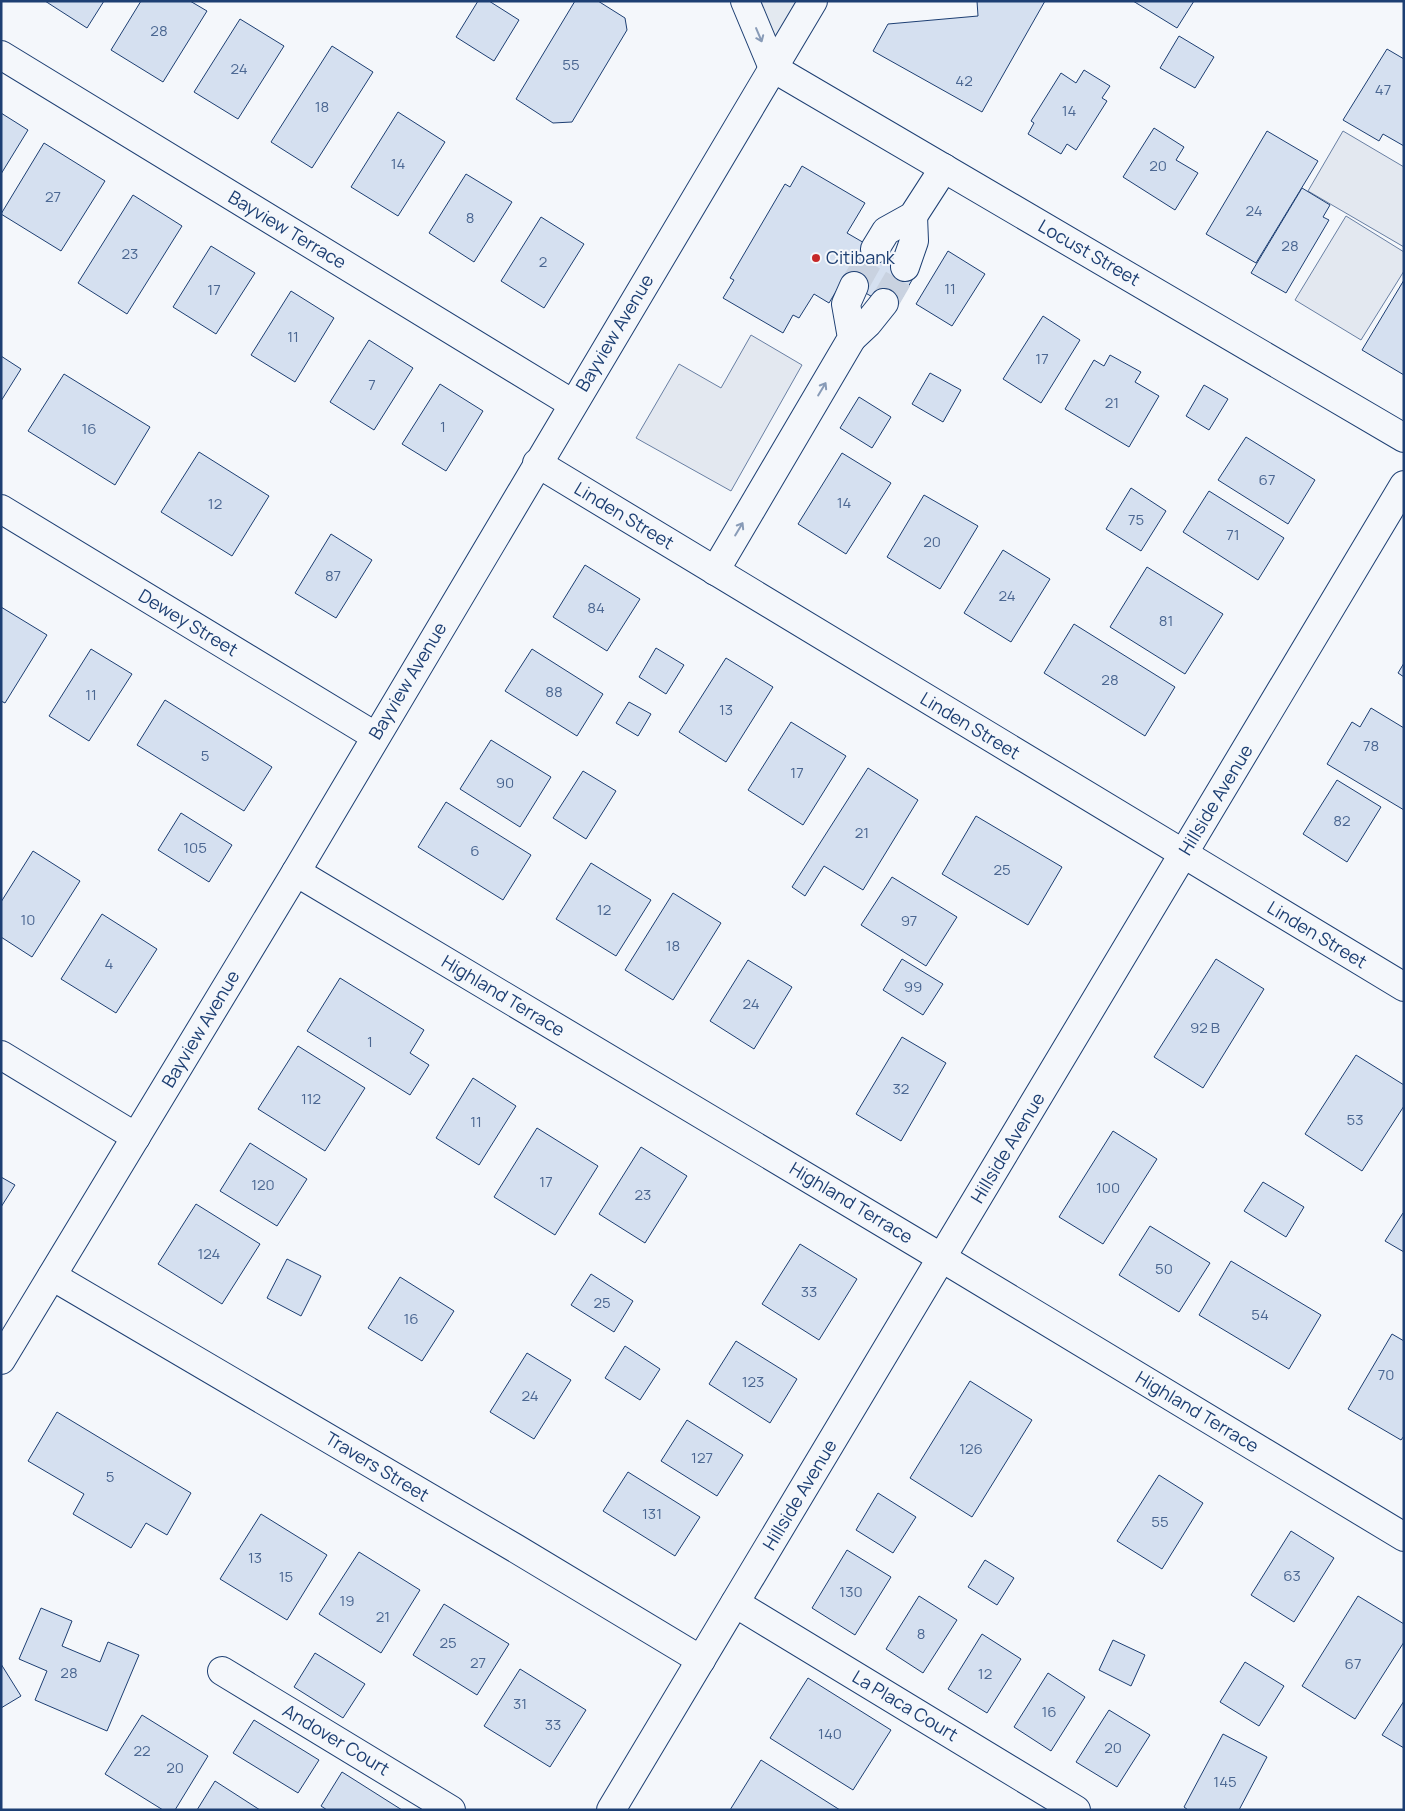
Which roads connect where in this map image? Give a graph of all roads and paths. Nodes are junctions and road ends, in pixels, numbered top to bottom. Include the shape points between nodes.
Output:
1 (745, 1) edge
2 (813, 1) edge
3 (1, 55) edge
4 (773, 68) junction
5 (944, 168) junction
6 (913, 216) junction
7 (875, 249) tunnel mouth
8 (905, 267) tunnel mouth
9 (854, 286) tunnel mouth
10 (884, 303) tunnel mouth
11 (852, 338) junction
12 (573, 404) junction
13 (1404, 438) edge
14 (538, 463) junction
15 (1404, 485) edge
16 (1, 509) edge
17 (715, 571) junction
18 (375, 736) junction
19 (1183, 855) junction
20 (296, 872) junction
21 (1404, 987) edge
22 (1, 1055) edge
23 (136, 1137) junction
24 (942, 1258) junction
25 (52, 1276) junction
26 (1, 1360) edge
27 (1404, 1537) edge
28 (735, 1603) junction
29 (701, 1660) junction
30 (222, 1671) dead end
31 (451, 1810) edge
32 (611, 1810) edge
33 (1076, 1810) edge

1 -> 4 street
2 - 4 street, Bayview Avenue
3 - 12 street, Bayview Terrace
4 - 5 street, Locust Street
4 - 12 street, Bayview Avenue
5 - 6 street
5 - 13 street, Locust Street
6 - 7 street via 886,231
6 - 8 street via 914,241
9 - 11 street via 846,304
10 - 11 street
17 -> 11 street
12 - 14 street, Bayview Avenue
14 - 17 street, Linden Street
14 - 18 street, Bayview Avenue
15 - 19 street, Hillside Avenue
16 - 18 street, Dewey Street
17 - 19 street, Linden Street
18 - 20 street, Bayview Avenue
19 - 21 street, Linden Street
19 - 24 street, Hillside Avenue
20 - 23 street, Bayview Avenue
20 - 24 street, Highland Terrace
22 - 23 street
23 - 25 street, Bayview Avenue
24 - 27 street, Highland Terrace
24 - 28 street, Hillside Avenue
25 - 26 street, Bayview Avenue
25 - 29 street, Travers Street
28 - 29 street, Hillside Avenue
28 - 33 street, La Placa Court
29 - 32 street, Hillside Avenue
30 - 31 street, Andover Court

